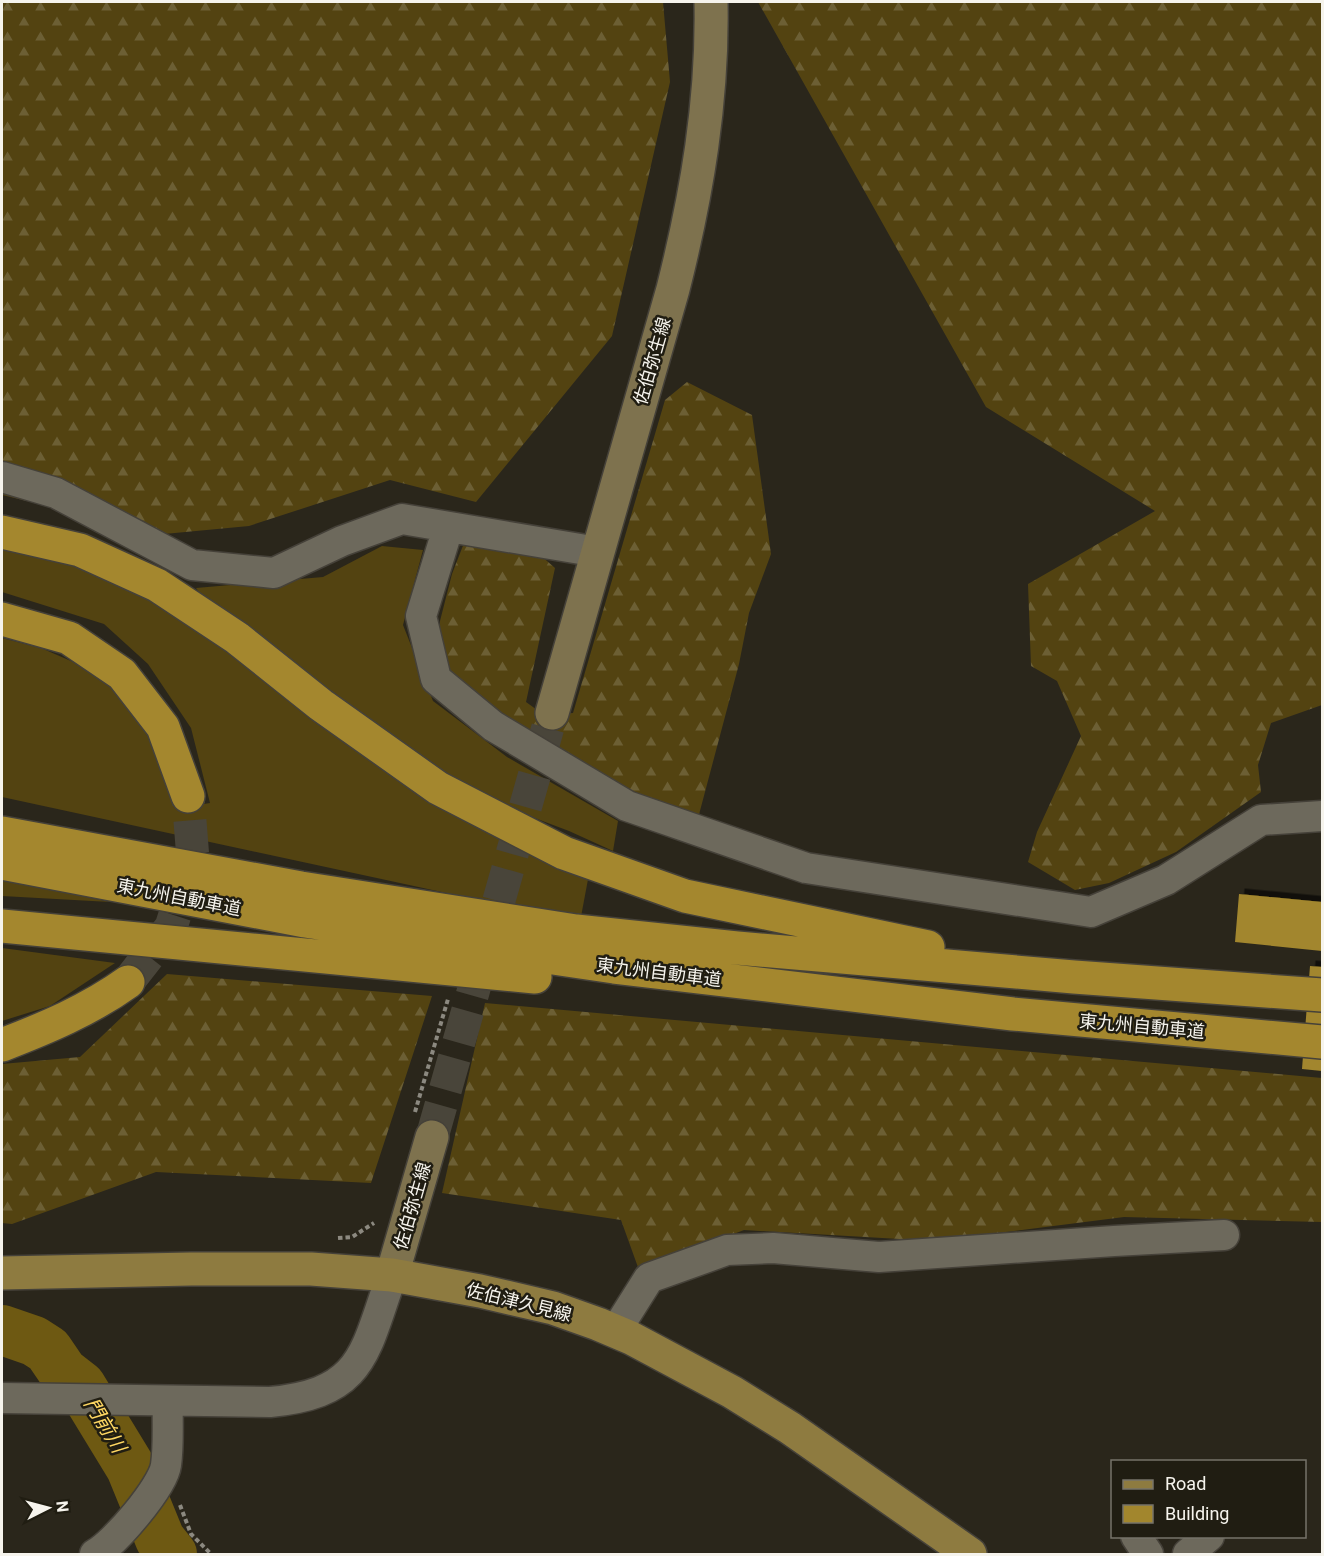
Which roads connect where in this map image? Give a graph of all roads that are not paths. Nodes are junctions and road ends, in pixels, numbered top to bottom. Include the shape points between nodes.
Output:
1 (711, 2) edge
2 (2, 477) edge
3 (448, 528) junction
4 (2, 532) edge
5 (598, 552) junction
6 (2, 620) edge
7 (552, 713) tunnel mouth
8 (188, 796) tunnel mouth
9 (1323, 816) edge
10 (2, 833) edge
11 (2, 863) edge
12 (2, 926) edge
13 (1074, 977) junction
14 (128, 982) tunnel mouth
15 (1323, 995) edge
16 (1013, 1014) junction
17 (1323, 1042) edge
18 (2, 1045) edge
19 (422, 1129) tunnel mouth
20 (1224, 1235) dead end
21 (2, 1273) edge
22 (392, 1275) junction
23 (615, 1332) junction
24 (2, 1398) edge
25 (166, 1400) junction
26 (1137, 1538) edge
27 (1207, 1538) edge
28 (95, 1554) edge
29 (970, 1554) edge
30 (1148, 1554) edge
31 (1188, 1554) edge

1 - 5 main road, 佐伯弥生線 via 709,100 691,219
2 - 3 street via 56,493 192,565 274,573 342,541 402,519
3 - 5 street
3 - 9 street via 421,616 436,679 493,726 627,806 806,868 1091,912 1166,880 1261,820
4 - 13 highway via 80,550 157,585 237,638 321,705 438,788 564,853 685,896
5 - 7 main road, 佐伯弥生線
6 - 8 highway via 69,638 122,674 163,728
10 - 13 highway, 東九州自動車道 via 302,888 576,931
11 - 16 highway, 東九州自動車道 via 305,921 614,967
12 - 16 highway via 716,994
13 - 15 highway, 東九州自動車道
14 - 18 highway via 56,1024
16 - 17 highway, 東九州自動車道
19 - 22 main road, 佐伯弥生線
20 - 23 street via 879,1257 773,1248 727,1250 649,1278
21 - 22 main road, 佐伯津久見線 via 311,1269
22 - 23 main road, 佐伯津久見線 via 553,1308
22 - 25 street via 366,1351 349,1374 325,1390 296,1400 270,1402
23 - 29 main road, 佐伯津久見線 via 698,1372 790,1428
24 - 25 street
25 - 28 street via 164,1473 126,1528
26 - 30 street
27 - 31 street

